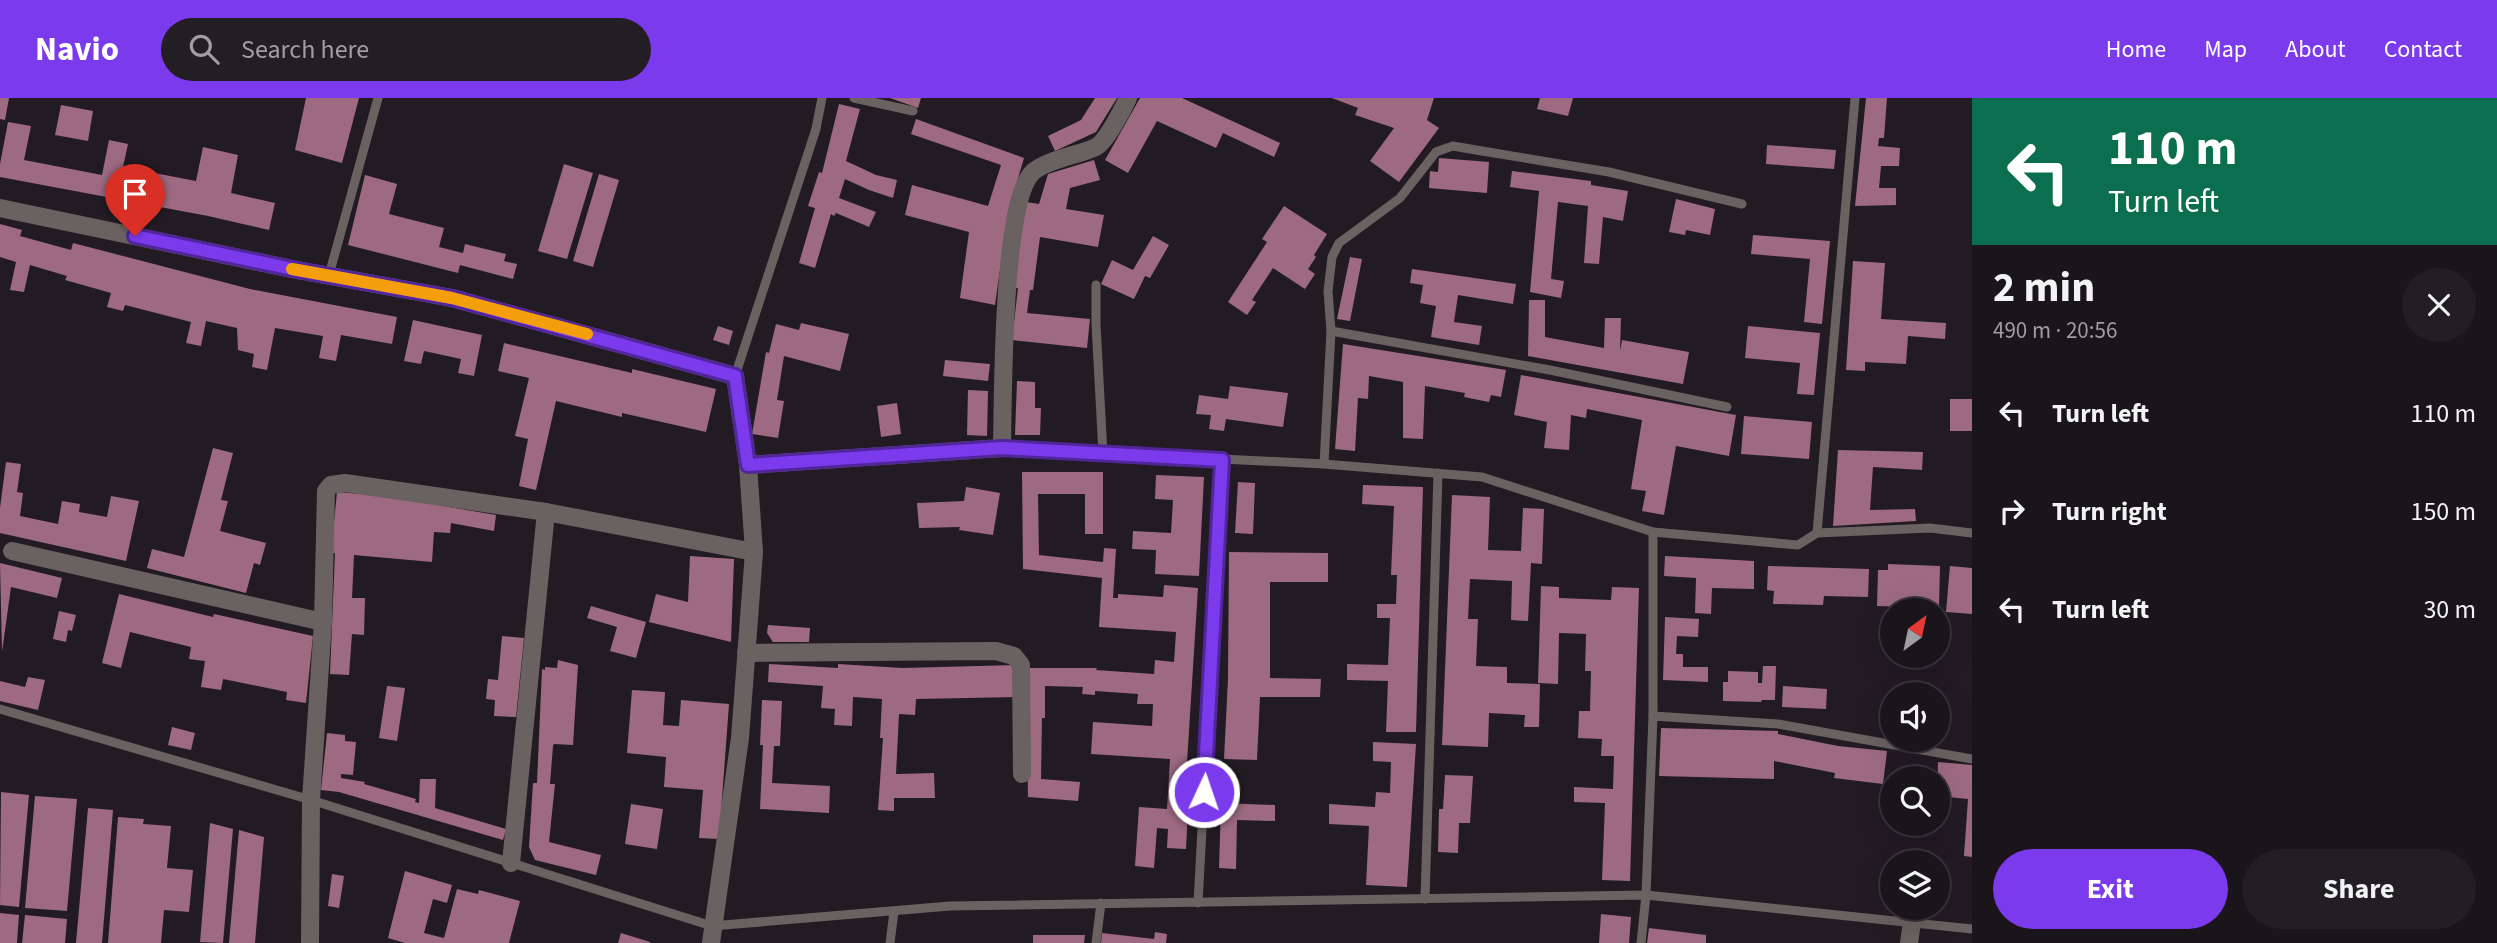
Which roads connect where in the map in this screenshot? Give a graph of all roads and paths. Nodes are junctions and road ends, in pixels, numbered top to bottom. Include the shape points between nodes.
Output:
1 (377, 98) edge
2 (822, 98) edge
3 (854, 98) edge
4 (1128, 98) edge
5 (1856, 98) edge
6 (913, 111) dead end
7 (1742, 204) dead end
8 (0, 208) edge
9 (329, 275) junction
10 (1096, 285) dead end
11 (1331, 331) junction
12 (735, 376) junction
13 (1727, 407) dead end
14 (1002, 448) junction
15 (1103, 453) junction
16 (1222, 460) junction
17 (1324, 464) junction
18 (748, 465) junction
19 (1438, 473) junction
20 (546, 512) junction
21 (1653, 532) junction
22 (1816, 533) junction
23 (1972, 533) edge
24 (12, 551) dead end
25 (754, 552) junction
26 (323, 622) junction
27 (746, 653) junction
28 (0, 709) edge
29 (1653, 716) junction
30 (1972, 759) edge
31 (1023, 774) dead end
32 (311, 800) junction
33 (511, 863) junction
34 (1646, 895) junction
35 (1425, 899) junction
36 (1101, 903) junction
37 (1198, 903) junction
38 (894, 912) junction
39 (1912, 922) junction
40 (1972, 929) edge
41 (711, 935) edge
42 (310, 943) edge
43 (890, 943) edge
44 (1096, 943) edge
45 (1641, 943) edge
46 (1909, 943) edge

1 - 9 lane
2 - 12 lane via 816,129
3 - 6 lane
4 - 14 street via 1099,146 1032,173 1018,201 1005,315
5 - 22 lane
7 - 11 lane via 1609,172 1453,146 1436,152 1400,198 1339,243 1332,257 1328,291
8 - 9 street
9 - 12 street via 452,298
10 - 15 lane
11 - 13 lane
11 - 17 lane
12 - 18 street
14 - 15 lane
14 - 18 street
15 - 16 lane
16 - 17 lane
16 - 37 lane
17 - 19 lane
18 - 25 street
19 - 21 lane via 1482,477
19 - 35 lane
20 - 25 street
20 - 26 street via 345,483 331,485 326,491
20 - 33 street
21 - 22 lane via 1798,545
21 - 29 lane
22 - 23 lane via 1930,528
24 - 26 street
25 - 27 street
26 - 32 street
27 - 31 street via 996,652 1014,656 1022,674
27 - 41 street via 740,738
28 - 32 lane
29 - 30 lane via 1778,724
29 - 34 lane
32 - 33 lane
32 - 42 street
33 - 41 lane
34 - 35 lane
34 - 39 lane
34 - 45 lane
35 - 37 lane
36 - 37 lane
36 - 38 lane via 950,906
36 - 44 lane
38 - 41 lane
38 - 43 lane
39 - 40 lane
39 - 46 street

